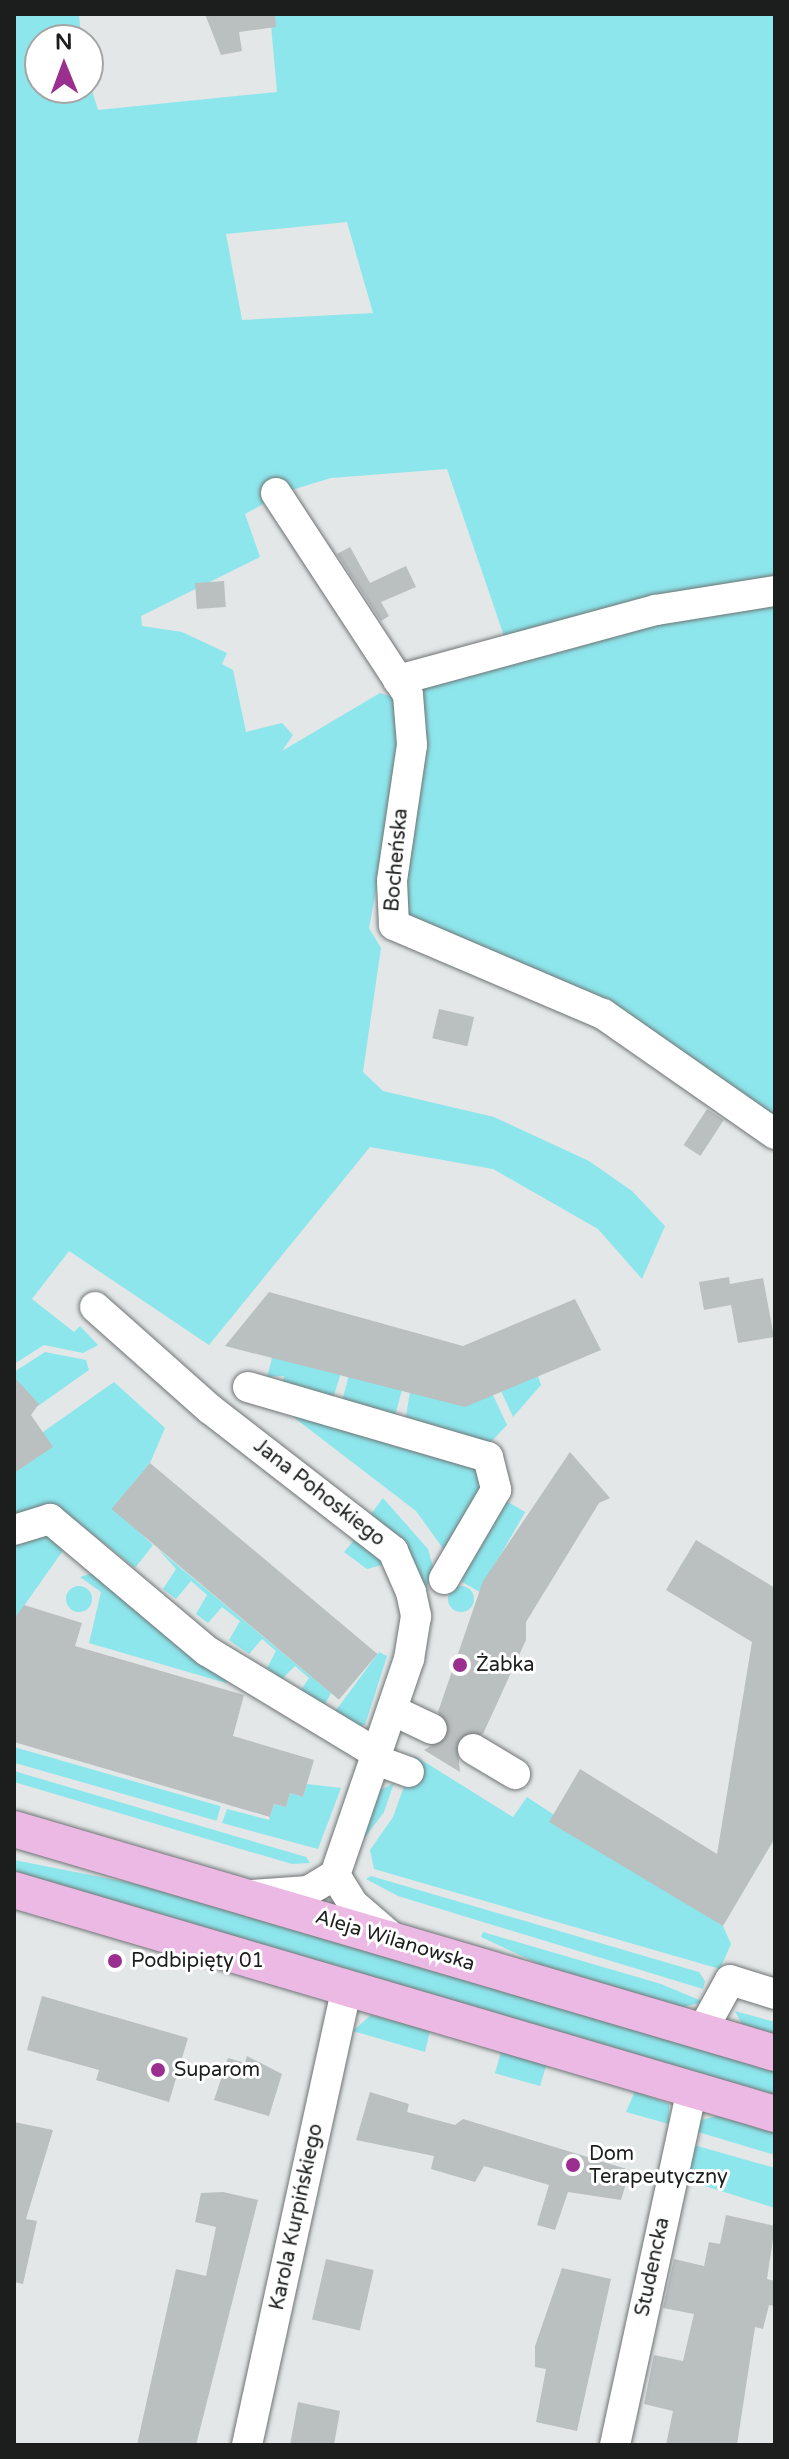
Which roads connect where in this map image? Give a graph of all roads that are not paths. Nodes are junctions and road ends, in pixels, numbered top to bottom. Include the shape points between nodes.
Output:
1 (276, 493) dead end
2 (775, 591) edge
3 (398, 680) junction
4 (775, 1134) edge
5 (95, 1307) dead end
6 (248, 1387) dead end
7 (14, 1530) edge
8 (444, 1579) dead end
9 (392, 1710) junction
10 (432, 1729) tunnel mouth
11 (473, 1749) tunnel mouth
12 (377, 1757) junction
13 (409, 1772) dead end
14 (515, 1774) dead end
15 (14, 1829) edge
16 (335, 1875) junction
17 (14, 1890) edge
18 (242, 1895) junction
19 (396, 1941) junction
20 (347, 1988) junction
21 (775, 1994) edge
22 (702, 2031) junction
23 (775, 2053) edge
24 (692, 2089) junction
25 (775, 2114) edge
26 (247, 2445) edge
27 (615, 2445) edge

1 - 3 street, Bocheńska
2 - 3 street via 656,610
3 - 4 street, Bocheńska via 408,695 412,745 392,881 394,925 603,1014
5 - 9 street, Jana Pohoskiego via 210,1409 393,1551 416,1616
6 - 8 street via 488,1457 496,1490
7 - 12 street via 50,1519 207,1651
9 - 10 street
9 - 12 street, Jana Pohoskiego
11 - 14 street
12 - 13 street
12 - 16 street, Jana Pohoskiego
15 - 18 main road, Aleja Wilanowska
16 - 18 street via 308,1891
16 - 19 street via 353,1904
17 - 20 main road
18 - 19 main road, Aleja Wilanowska
19 - 22 main road, Aleja Wilanowska
20 - 24 main road
20 - 26 street, Karola Kurpińskiego
21 - 22 street via 730,1980
22 - 23 main road, Aleja Wilanowska
24 - 25 main road
24 - 27 street, Studencka

